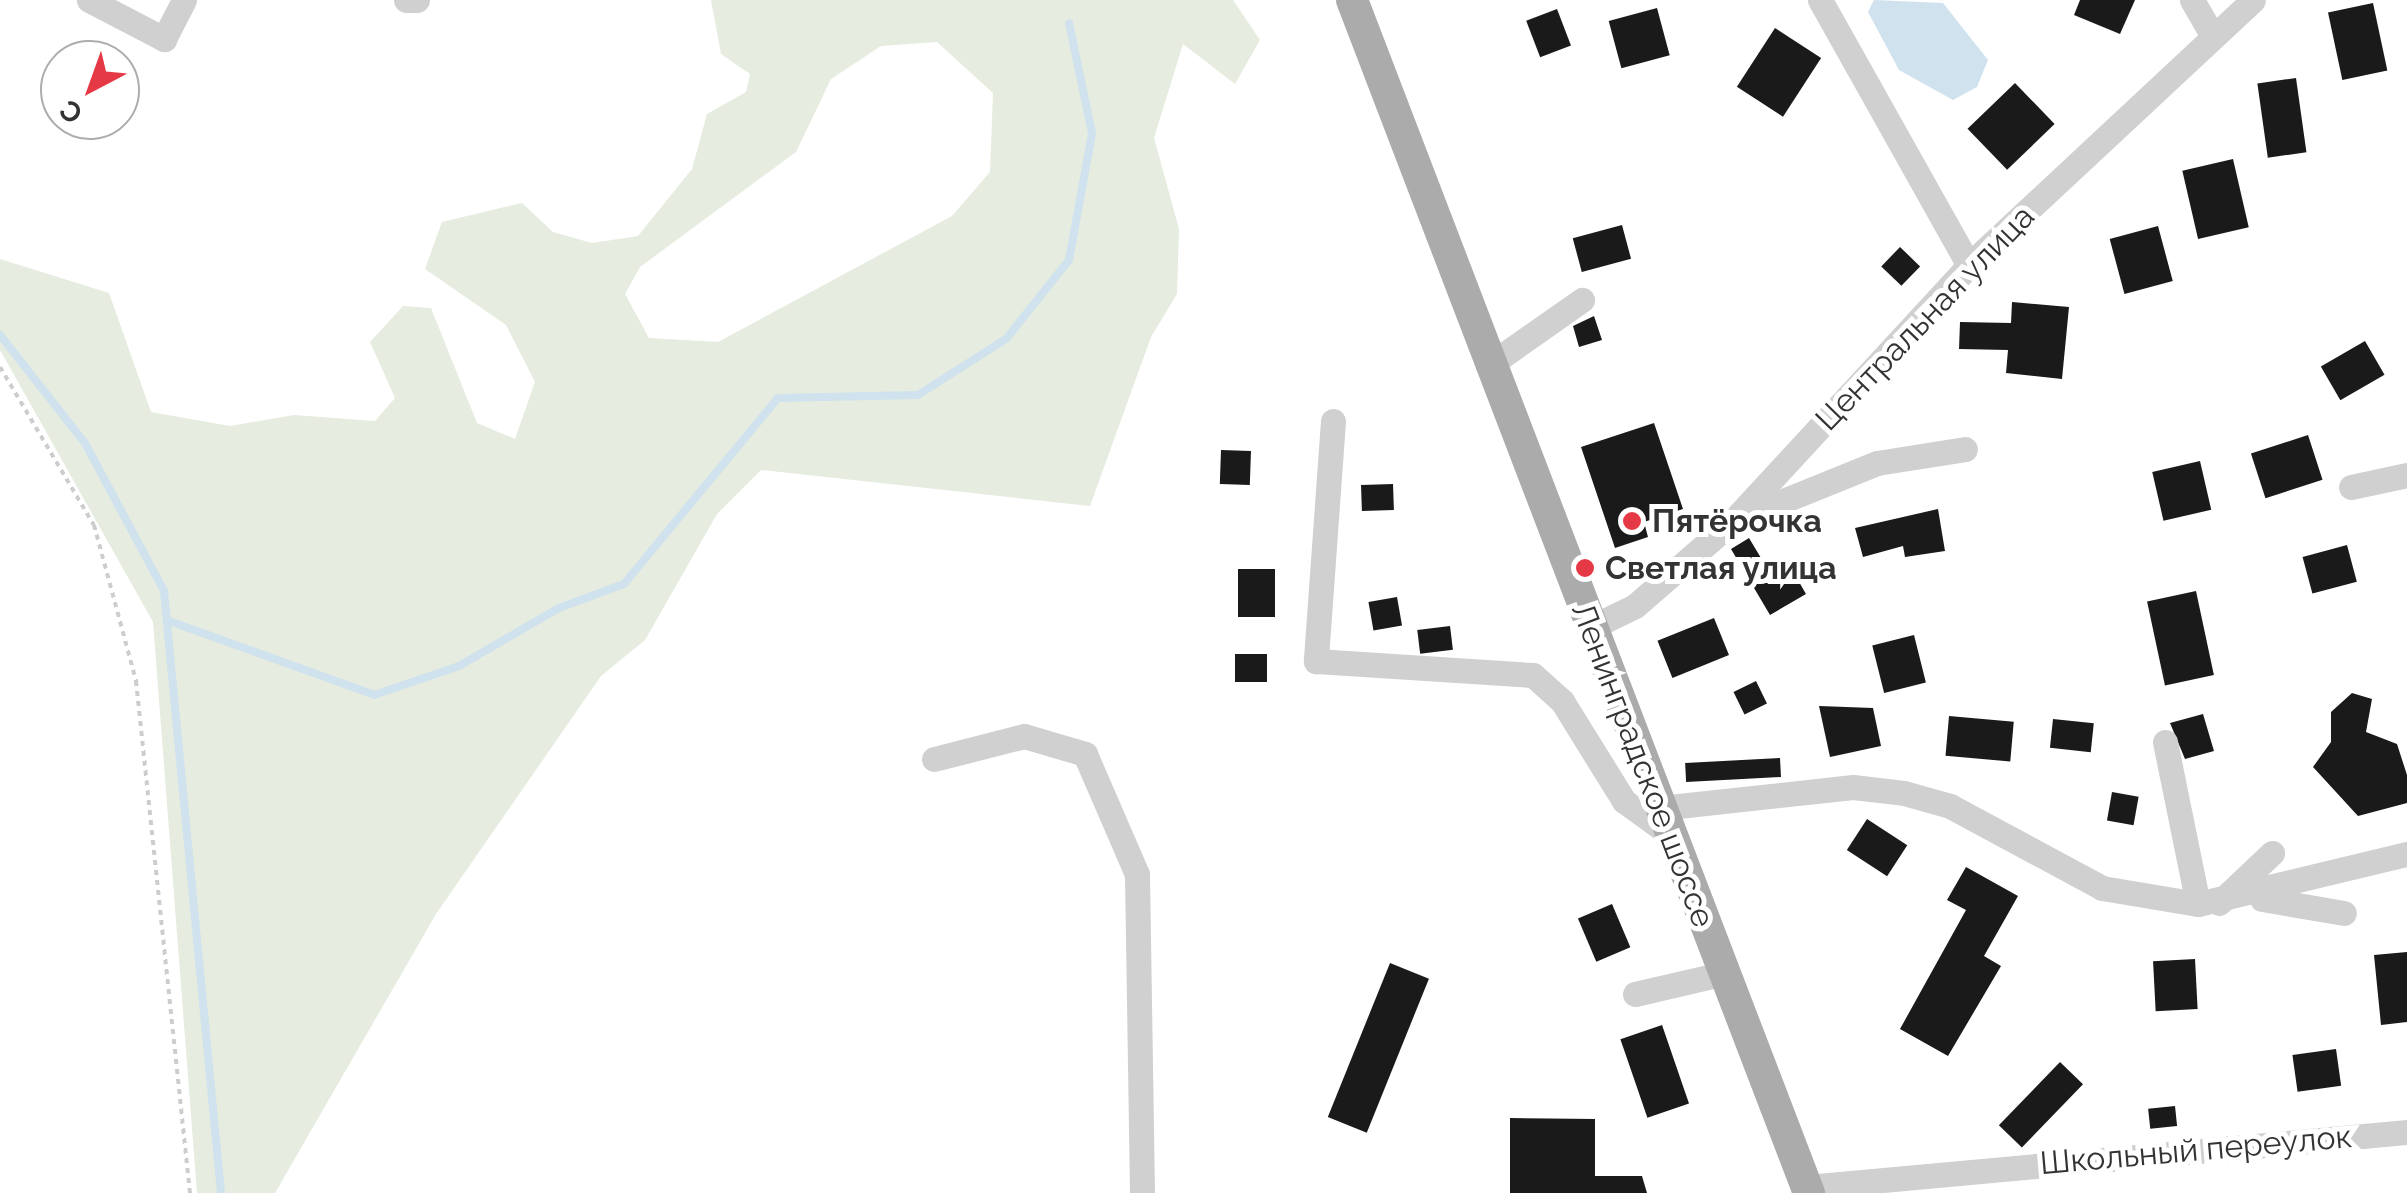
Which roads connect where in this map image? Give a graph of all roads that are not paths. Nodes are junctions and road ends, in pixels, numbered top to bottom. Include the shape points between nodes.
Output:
1 (89, 0) edge
2 (184, 0) edge
3 (406, 0) edge
4 (417, 0) edge
5 (1352, 0) edge
6 (1820, 0) edge
7 (2192, 0) edge
8 (2253, 0) edge
9 (2212, 34) junction
10 (1969, 265) junction
11 (1582, 300) dead end
12 (1488, 366) junction
13 (1334, 420) dead end
14 (1965, 450) dead end
15 (2407, 475) edge
16 (2351, 487) dead end
17 (1734, 520) junction
18 (1592, 627) junction
19 (2165, 742) dead end
20 (934, 759) dead end
21 (1664, 821) junction
22 (2272, 853) dead end
23 (2407, 854) edge
24 (2248, 897) junction
25 (2208, 904) junction
26 (2344, 913) dead end
27 (1721, 974) junction
28 (1635, 994) dead end
29 (2407, 1132) edge
30 (1808, 1190) edge
31 (1142, 1193) edge

1 - 2 street via 164,38
3 - 4 street
5 - 12 main road, Ленинградское шоссе
6 - 10 street
7 - 9 street
8 - 9 street, Центральная улица
9 - 10 street, Центральная улица
10 - 17 street, Центральная улица
11 - 12 street
12 - 18 main road, Ленинградское шоссе
13 - 21 street via 1316,661 1533,675 1562,701 1624,800
14 - 17 street via 1877,463
15 - 16 street
17 - 18 street, Центральная улица via 1635,606
18 - 21 main road, Ленинградское шоссе
19 - 25 street
20 - 31 street via 1024,736 1085,754 1137,874
21 - 25 street via 1835,788 1904,793 1950,806 2102,888
21 - 27 main road, Ленинградское шоссе
22 - 25 street
23 - 24 street
24 - 25 street
24 - 26 street
27 - 28 street
27 - 30 main road, Ленинградское шоссе
29 - 30 street, Школьный переулок

